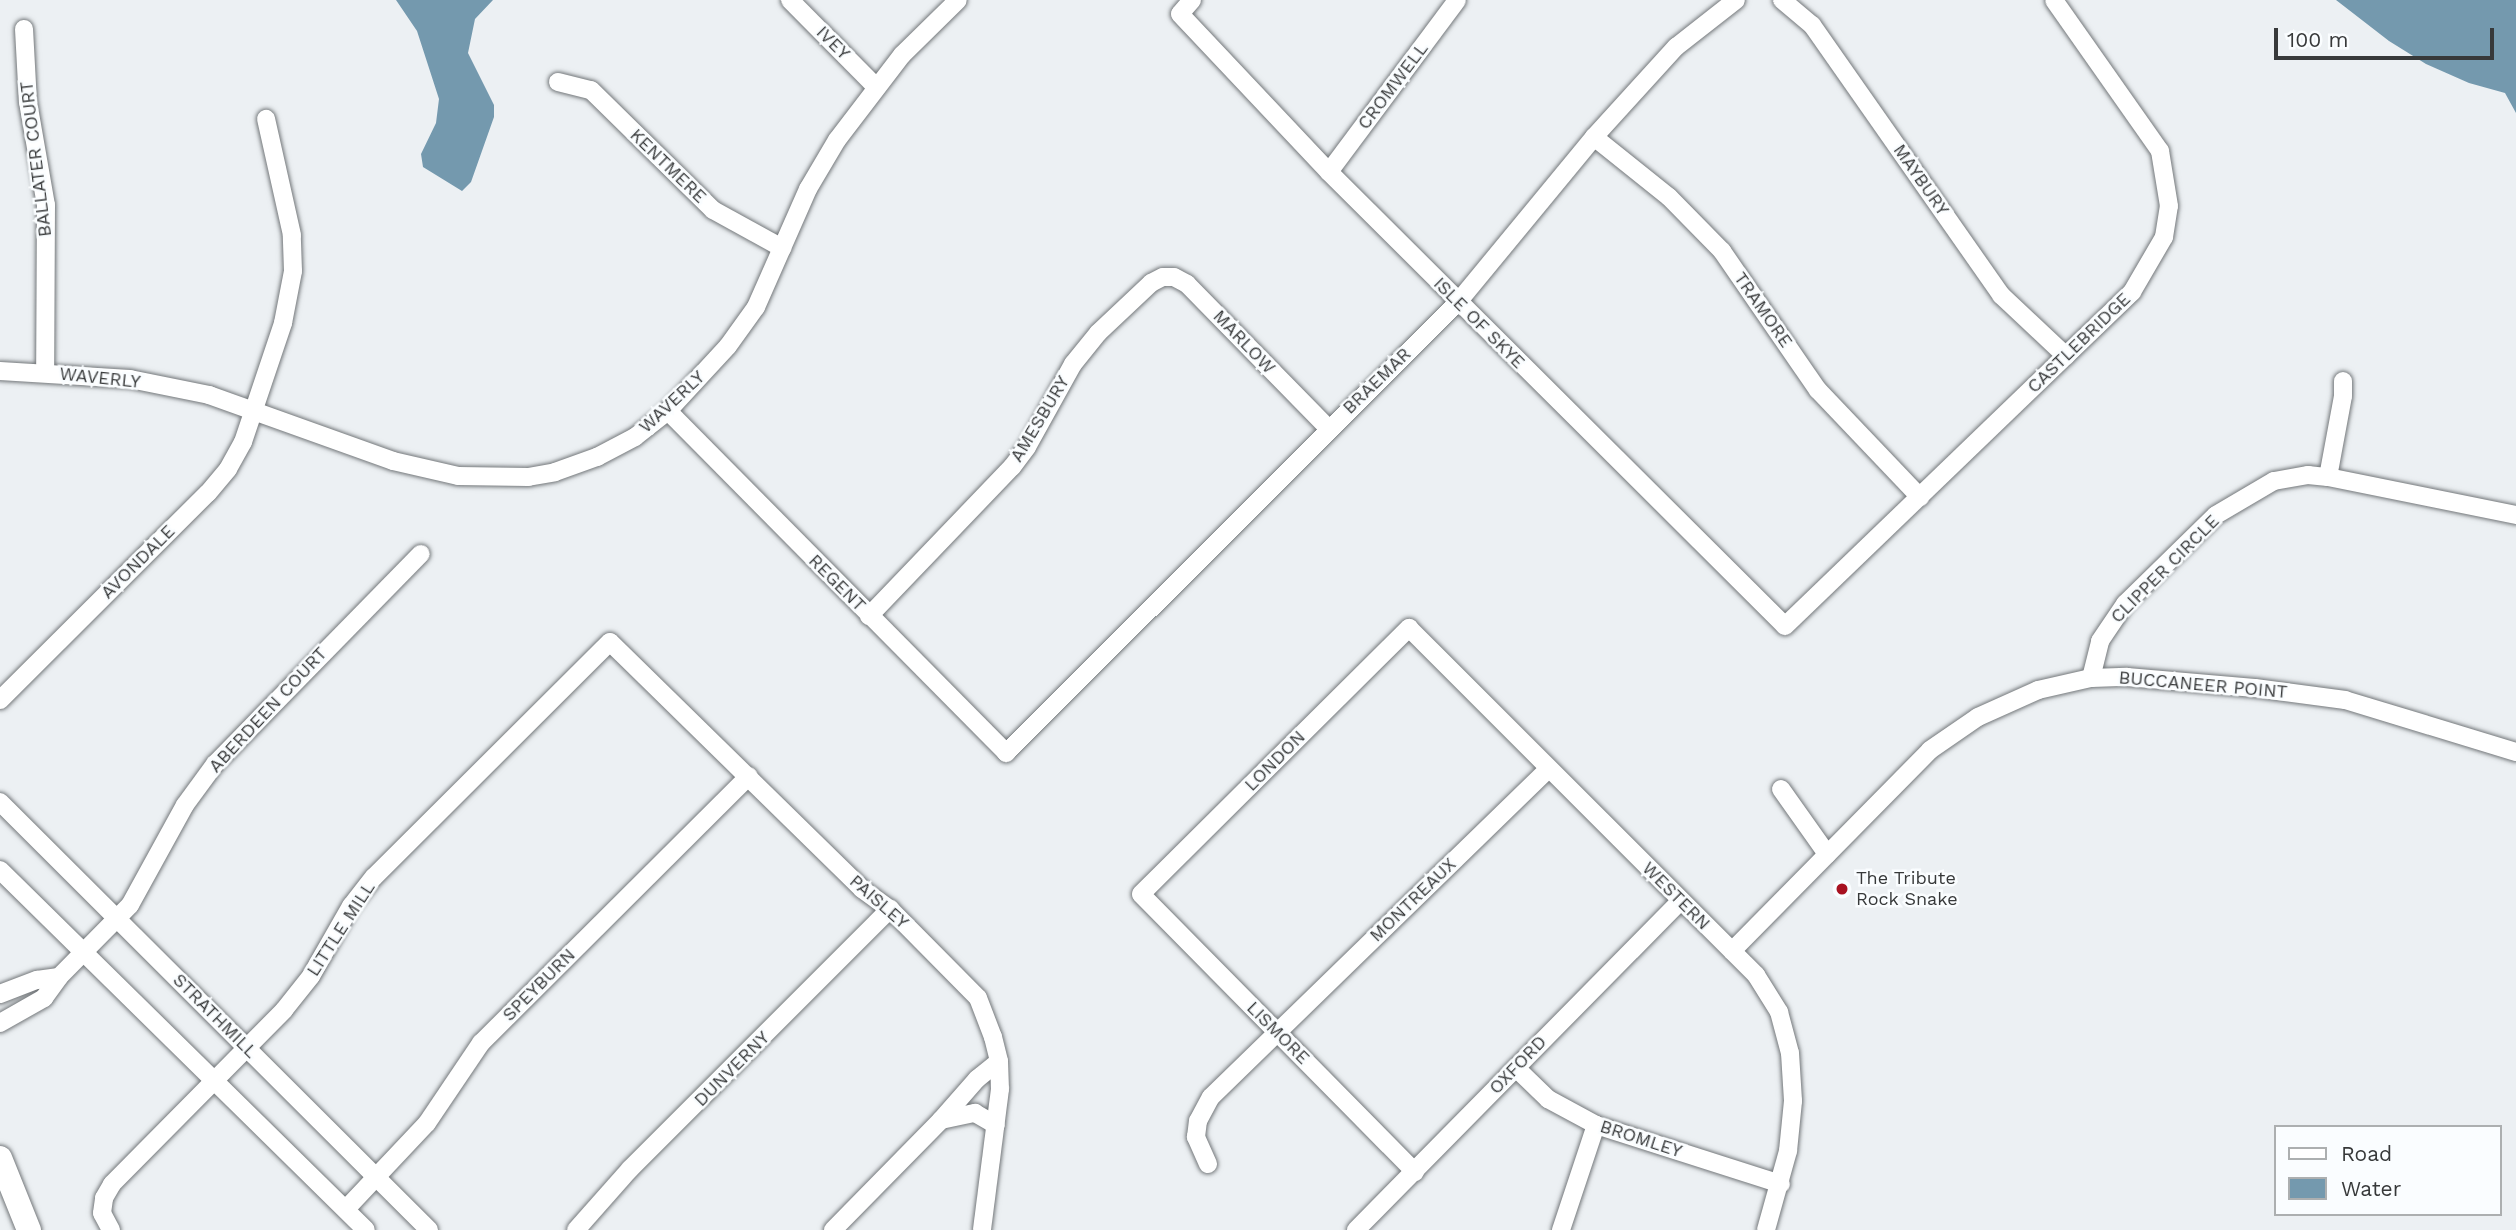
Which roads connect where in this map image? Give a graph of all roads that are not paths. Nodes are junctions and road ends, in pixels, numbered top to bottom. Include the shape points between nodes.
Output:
1 (790, 0) edge
2 (958, 0) edge
3 (1192, 0) edge
4 (1457, 0) edge
5 (1736, 0) edge
6 (1782, 0) edge
7 (2054, 0) edge
8 (24, 29) dead end
9 (558, 82) dead end
10 (876, 86) junction
11 (266, 119) dead end
12 (1594, 137) junction
13 (1329, 172) junction
14 (782, 248) junction
15 (1151, 283) joint
16 (1458, 302) junction
17 (2066, 356) junction
18 (0, 371) edge
19 (45, 372) junction
20 (2343, 381) dead end
21 (254, 410) junction
22 (668, 411) junction
23 (1329, 429) junction
24 (2328, 477) junction
25 (1920, 497) junction
26 (2516, 515) edge
27 (421, 554) dead end
28 (869, 616) junction
29 (1785, 626) joint
30 (1409, 628) joint
31 (610, 642) joint
32 (2091, 678) junction
33 (0, 700) edge
34 (2516, 751) edge
35 (1006, 753) joint
36 (1548, 769) junction
37 (749, 776) junction
38 (1781, 789) dead end
39 (0, 802) edge
40 (1827, 854) junction
41 (0, 870) edge
42 (1141, 894) joint
43 (1681, 901) junction
44 (890, 909) junction
45 (117, 919) junction
46 (1731, 951) junction
47 (85, 952) junction
48 (59, 977) junction
49 (0, 995) edge
50 (0, 1023) edge
51 (1277, 1032) junction
52 (247, 1048) junction
53 (999, 1061) junction
54 (1516, 1068) junction
55 (215, 1080) junction
56 (942, 1120) junction
57 (996, 1125) junction
58 (1596, 1125) junction
59 (0, 1158) edge
60 (1208, 1164) dead end
61 (1415, 1172) junction
62 (376, 1177) junction
63 (1781, 1184) junction
64 (346, 1209) junction
65 (29, 1230) edge
66 (111, 1230) edge
67 (366, 1230) edge
68 (429, 1230) edge
69 (576, 1230) edge
70 (833, 1230) edge
71 (982, 1230) edge
72 (1356, 1230) edge
73 (1561, 1230) edge
74 (1766, 1230) edge

1 - 10 street, IVEY
2 - 10 street, WAVERLY
3 - 13 street, ISLE OF SKYE via 1180,14
4 - 13 street, CROMWELL
5 - 12 street, BRAEMAR via 1676,47
6 - 17 street, MAYBURY via 1812,25 2001,295
7 - 17 street, CASTLEBRIDGE via 2160,151 2169,206 2164,237 2132,292
8 - 19 street, BALLATER COURT via 28,102 46,205
9 - 14 street, KENTMERE via 591,90 713,210
10 - 14 street, WAVERLY via 821,165
11 - 21 street, AVONDALE via 292,235 293,271 288,306
12 - 16 street, BRAEMAR
12 - 25 street, TRAMORE via 1669,197 1722,250 1818,390
13 - 16 street, ISLE OF SKYE
14 - 22 street, WAVERLY via 757,307
15 - 23 street, MARLOW via 1174,277 1187,284
15 - 28 street, AMESBURY via 1073,364 1027,447 998,485
16 - 23 street, BRAEMAR
16 - 29 street, ISLE OF SKYE
17 - 25 street, CASTLEBRIDGE
18 - 19 street, WAVERLY
19 - 21 street, WAVERLY via 130,379 209,395
20 - 24 street
21 - 22 street, WAVERLY via 414,468 484,479 527,477 588,460 626,442
21 - 33 street, AVONDALE via 236,456 208,493
22 - 28 street, REGENT
23 - 35 street, BRAEMAR
24 - 26 street, CLIPPER CIRCLE
24 - 32 street, CLIPPER CIRCLE via 2274,481 2216,515 2125,604 2095,654
25 - 29 street, CASTLEBRIDGE
27 - 45 street, ABERDEEN COURT via 215,764 172,827 138,894
28 - 35 street, REGENT
30 - 36 street, WESTERN
30 - 42 street, LONDON
31 - 37 street, PAISLEY
31 - 52 street, LITTLE MILL via 374,877 298,994
32 - 34 street, BUCCANEER POINT via 2255,688 2345,700
32 - 40 street, BUCCANEER POINT via 2038,691 1978,717 1930,750
36 - 43 street, WESTERN
36 - 51 street, MONTREAUX
37 - 44 street, PAISLEY via 862,889
37 - 62 street, SPEYBURN via 481,1043 427,1123
38 - 40 street
39 - 45 street, STRATHMILL
40 - 46 street, BUCCANEER POINT
41 - 47 street
42 - 51 street, LISMORE
43 - 46 street, WESTERN
43 - 54 street, OXFORD
44 - 53 street, PAISLEY via 978,998
44 - 69 street, DUNVERNY
45 - 47 street, ABERDEEN COURT
45 - 52 street, STRATHMILL
46 - 63 street, WESTERN via 1756,975 1779,1012 1790,1053 1793,1101
47 - 48 street, ABERDEEN COURT
47 - 55 street
48 - 49 street via 37,980
48 - 50 street, ABERDEEN COURT via 44,998
51 - 60 street, MONTREAUX via 1211,1097 1198,1121 1196,1137
51 - 61 street, LISMORE
52 - 55 street, LITTLE MILL
52 - 62 street, STRATHMILL
53 - 56 street
53 - 57 street, PAISLEY
54 - 58 street, BROMLEY via 1548,1099
54 - 61 street, OXFORD
55 - 64 street
55 - 66 street, LITTLE MILL via 112,1184 102,1213
56 - 57 street via 975,1113
56 - 70 street
57 - 71 street, PAISLEY
58 - 63 street, BROMLEY
58 - 73 street
59 - 65 main road
61 - 72 street, OXFORD
62 - 64 street, SPEYBURN
62 - 68 street, STRATHMILL
63 - 74 street, WESTERN
64 - 67 street

